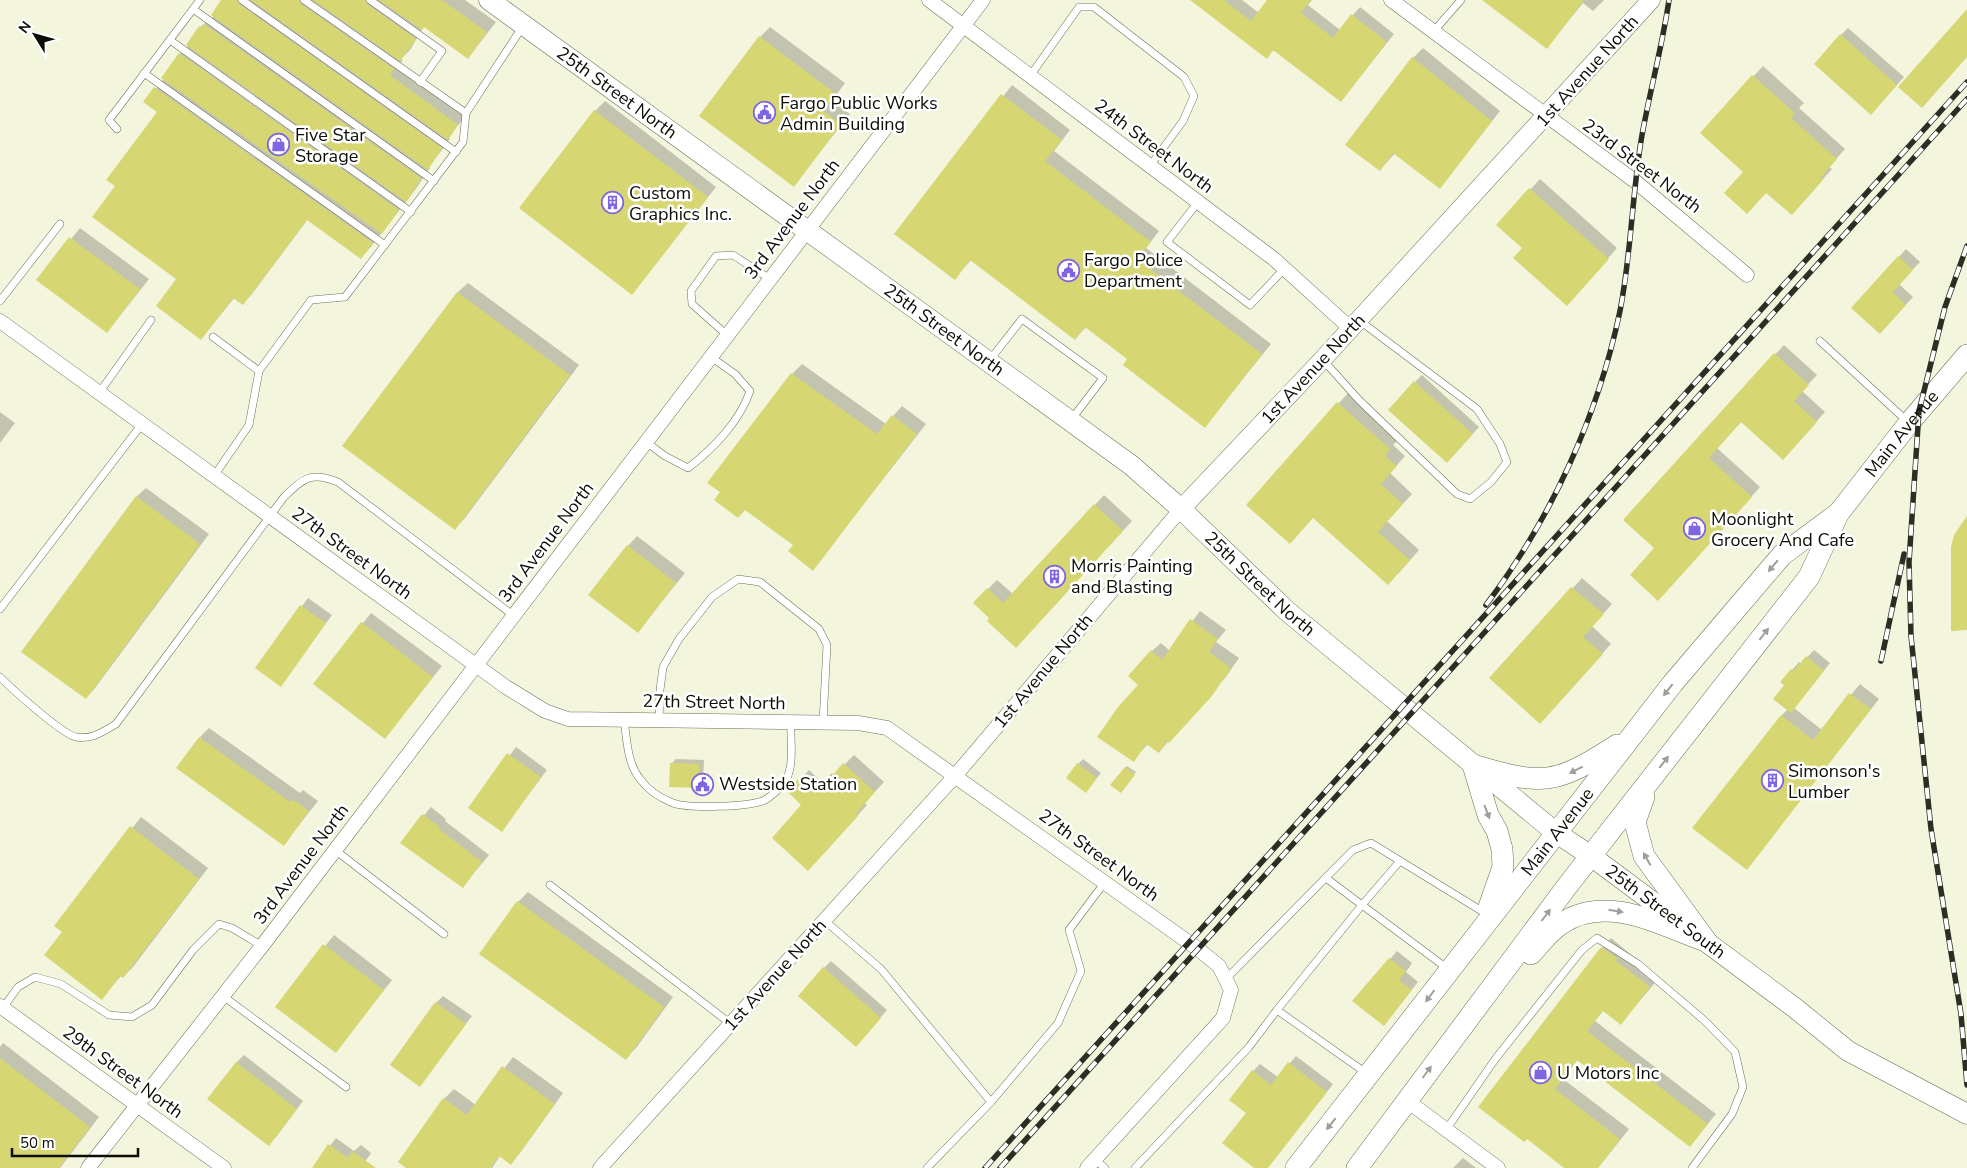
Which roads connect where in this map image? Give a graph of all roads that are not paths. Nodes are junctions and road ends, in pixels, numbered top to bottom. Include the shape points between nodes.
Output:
1 (200, 0) edge
2 (242, 0) edge
3 (304, 0) edge
4 (370, 0) edge
5 (489, 0) edge
6 (929, 0) edge
7 (983, 0) edge
8 (1392, 0) edge
9 (1461, 0) edge
10 (1651, 0) edge
11 (193, 9) junction
12 (524, 25) junction
13 (963, 26) junction
14 (1433, 32) junction
15 (170, 40) junction
16 (144, 73) junction
17 (1030, 76) junction
18 (420, 82) junction
19 (466, 113) junction
20 (1546, 117) junction
21 (117, 130) dead end
22 (456, 152) junction
23 (1150, 166) junction
24 (434, 181) junction
25 (1198, 202) junction
26 (410, 212) junction
27 (60, 224) dead end
28 (808, 230) junction
29 (385, 245) junction
30 (1284, 268) junction
31 (1747, 275) dead end
32 (770, 280) junction
33 (0, 301) edge
34 (151, 320) dead end
35 (0, 321) edge
36 (1354, 324) junction
37 (727, 335) junction
38 (213, 337) dead end
39 (1820, 341) dead end
40 (1967, 355) edge
41 (711, 357) junction
42 (1322, 360) junction
43 (989, 362) junction
44 (259, 371) junction
45 (99, 393) junction
46 (1070, 421) junction
47 (1910, 423) junction
48 (142, 424) junction
49 (646, 442) junction
50 (214, 476) junction
51 (1181, 509) junction
52 (1838, 514) junction
53 (269, 516) junction
54 (0, 609) edge
55 (514, 616) junction
56 (476, 665) junction
57 (0, 677) edge
58 (1378, 688) joint
59 (624, 720) junction
60 (659, 720) junction
61 (790, 722) junction
62 (823, 722) junction
63 (1632, 735) junction
64 (1473, 765) junction
65 (955, 776) junction
66 (1648, 783) junction
67 (1555, 832) junction
68 (335, 850) junction
69 (1591, 856) junction
70 (1400, 861) junction
71 (1326, 878) junction
72 (1105, 882) junction
73 (550, 885) dead end
74 (1362, 905) junction
75 (1486, 914) junction
76 (824, 920) junction
77 (444, 934) dead end
78 (1474, 939) junction
79 (1706, 941) junction
80 (262, 946) junction
81 (1450, 970) junction
82 (1226, 979) junction
83 (223, 996) junction
84 (1, 1007) edge
85 (1277, 1010) junction
86 (1469, 1016) junction
87 (731, 1024) junction
88 (1370, 1076) junction
89 (346, 1087) dead end
90 (1406, 1100) junction
91 (990, 1102) junction
92 (138, 1105) junction
93 (1967, 1114) edge
94 (1446, 1130) junction
95 (1095, 1165) edge
96 (88, 1168) edge
97 (224, 1168) edge
98 (600, 1168) edge
99 (927, 1168) edge
100 (1135, 1168) edge
101 (1296, 1168) edge
102 (1357, 1168) edge
103 (1498, 1168) edge
104 (1692, 1168) edge

1 - 11 lane
2 - 22 lane
3 - 18 lane
4 - 18 lane via 442,50
5 - 12 main road, 25th Street North
6 - 13 street, 24th Street North
7 - 13 street, 3rd Avenue North
8 - 14 street, 23rd Street North
9 - 14 lane
10 - 20 street, 1st Avenue North
11 - 15 lane
11 - 24 lane
12 - 19 lane
12 - 28 main road, 25th Street North
13 - 17 street, 24th Street North
13 - 28 street, 3rd Avenue North
14 - 20 street, 23rd Street North
15 - 16 lane
15 - 26 lane
16 - 21 lane via 109,120
16 - 29 lane
17 - 23 street, 24th Street North
17 - 23 lane via 1079,7 1094,7 1184,77 1194,96 1184,121
18 - 19 lane
19 - 22 lane via 463,142
20 - 31 street, 23rd Street North via 1636,182
20 - 36 street, 1st Avenue North
22 - 24 lane
23 - 25 street, 24th Street North
24 - 26 lane
25 - 30 street, 24th Street North
25 - 30 lane via 1167,242 1250,305
26 - 29 lane
27 - 33 lane
28 - 32 street, 3rd Avenue North
28 - 43 main road, 25th Street North
29 - 44 lane via 345,297 311,300
30 - 36 street, 24th Street North
32 - 37 street, 3rd Avenue North
32 - 37 lane via 733,255 716,256 691,292 692,304
34 - 45 lane
35 - 45 street, 27th Street North
36 - 42 street, 1st Avenue North
36 - 42 lane via 1477,409 1500,444 1507,462 1491,482 1470,499 1457,494
37 - 41 street, 3rd Avenue North
38 - 44 lane
39 - 47 lane
40 - 47 main road, Main Avenue
41 - 49 street, 3rd Avenue North
41 - 49 lane via 735,374 750,391 745,406 706,454 688,468
42 - 51 street, 1st Avenue North
43 - 46 main road, 25th Street North
43 - 46 lane via 1022,319 1103,378
44 - 50 lane via 249,425
45 - 48 street, 27th Street North
46 - 51 main road, 25th Street North via 1131,465
47 - 52 main road, Main Avenue
48 - 50 street, 27th Street North
48 - 54 lane
49 - 55 street, 3rd Avenue North
50 - 53 street, 27th Street North
51 - 58 main road, 25th Street North via 1287,612
51 - 65 street, 1st Avenue North
52 -> 63 main road, Main Avenue via 1782,555
66 -> 52 main road, Main Avenue via 1809,577
53 - 55 lane via 284,497 308,478 322,476 338,482
53 - 56 street, 27th Street North
53 - 57 lane via 116,724 95,736 75,737 20,697
55 - 56 street, 3rd Avenue North
56 - 59 street, 27th Street North via 545,712 568,719
56 - 68 street, 3rd Avenue North
58 - 64 main road, 25th Street South
59 - 60 street, 27th Street North
59 - 61 lane via 631,761 639,778 652,792 675,804 712,806 765,800 784,783 792,763
60 - 61 street, 27th Street North
60 - 62 lane via 663,667 678,639 712,598 738,579 760,582 818,629 827,645
61 - 62 street, 27th Street North
62 - 65 street, 27th Street North via 887,728
63 -> 64 main road via 1590,762 1556,778 1519,779
63 - 67 main road, Main Avenue
64 - 67 main road, 25th Street South
64 -> 75 main road via 1488,815 1497,831 1503,868
65 - 72 street, 27th Street North
65 - 76 street, 1st Avenue North
66 - 69 main road, Main Avenue
79 -> 66 main road via 1644,856 1635,822
67 - 69 main road, 25th Street South
67 - 78 main road, Main Avenue
68 - 77 lane
68 - 80 street, 3rd Avenue North
69 - 79 main road, 25th Street South
86 -> 69 main road, Main Avenue
70 - 71 lane via 1370,843 1353,850
70 - 74 lane
70 - 75 lane
71 - 74 lane
71 - 82 lane
72 - 82 street, 27th Street North via 1219,966
72 - 91 lane via 1069,930 1081,971 1058,1023
73 - 87 lane
74 - 81 lane
74 - 85 lane
75 - 78 main road
76 - 87 street, 1st Avenue North
76 - 91 lane via 881,968
78 - 81 main road, Main Avenue
86 -> 79 main road via 1559,925 1586,911 1624,912
79 - 93 main road, 25th Street South via 1848,1050
80 - 83 street, 3rd Avenue North
80 - 84 lane via 232,928 218,924 193,950 152,1005 132,1017 109,1015 61,984 35,977 18,987
81 -> 88 main road, Main Avenue
82 - 95 street via 1231,990 1223,1018
83 - 89 lane
83 - 92 street, 3rd Avenue North
84 - 92 street, 29th Street North
85 - 88 lane
85 - 100 lane via 1249,1047
90 -> 86 main road, Main Avenue
87 - 98 street, 1st Avenue North
88 -> 101 main road, Main Avenue
90 - 94 street
90 - 102 main road, Main Avenue
91 - 99 lane
92 - 96 street, 3rd Avenue North
92 - 97 street, 29th Street North
94 - 103 street
94 - 104 lane via 1496,1058 1582,950 1597,938 1638,964 1735,1052 1743,1087 1732,1114

